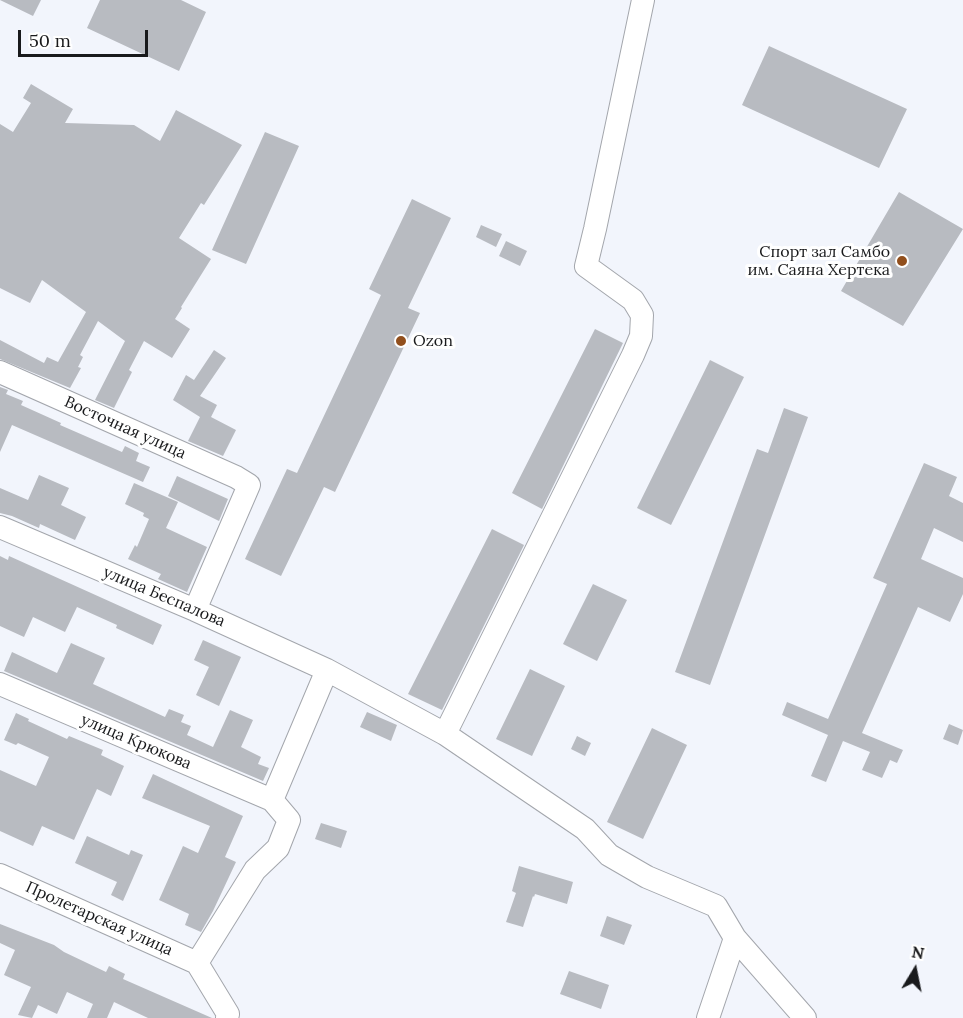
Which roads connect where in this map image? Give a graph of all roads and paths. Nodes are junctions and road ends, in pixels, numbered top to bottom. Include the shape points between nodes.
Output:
1 (643, 0) edge
2 (0, 372) edge
3 (0, 527) edge
4 (195, 610) junction
5 (327, 670) junction
6 (0, 684) edge
7 (445, 734) junction
8 (272, 800) junction
9 (0, 875) edge
10 (735, 938) junction
11 (197, 963) junction
12 (227, 1018) edge
13 (708, 1018) edge
14 (806, 1018) edge

1 - 7 street via 586,266 633,300 642,315 641,336
2 - 4 street, Восточная улица via 249,485
3 - 4 street, улица Беспалова
4 - 5 street, улица Беспалова
5 - 7 street, улица Беспалова
5 - 8 street
6 - 8 street, улица Крюкова
7 - 10 street, улица Беспалова via 585,829 609,855 647,877 716,906
8 - 11 street via 289,820 278,848 255,870
9 - 11 street, Пролетарская улица
10 - 13 street
10 - 14 street, улица Беспалова
11 - 12 street

